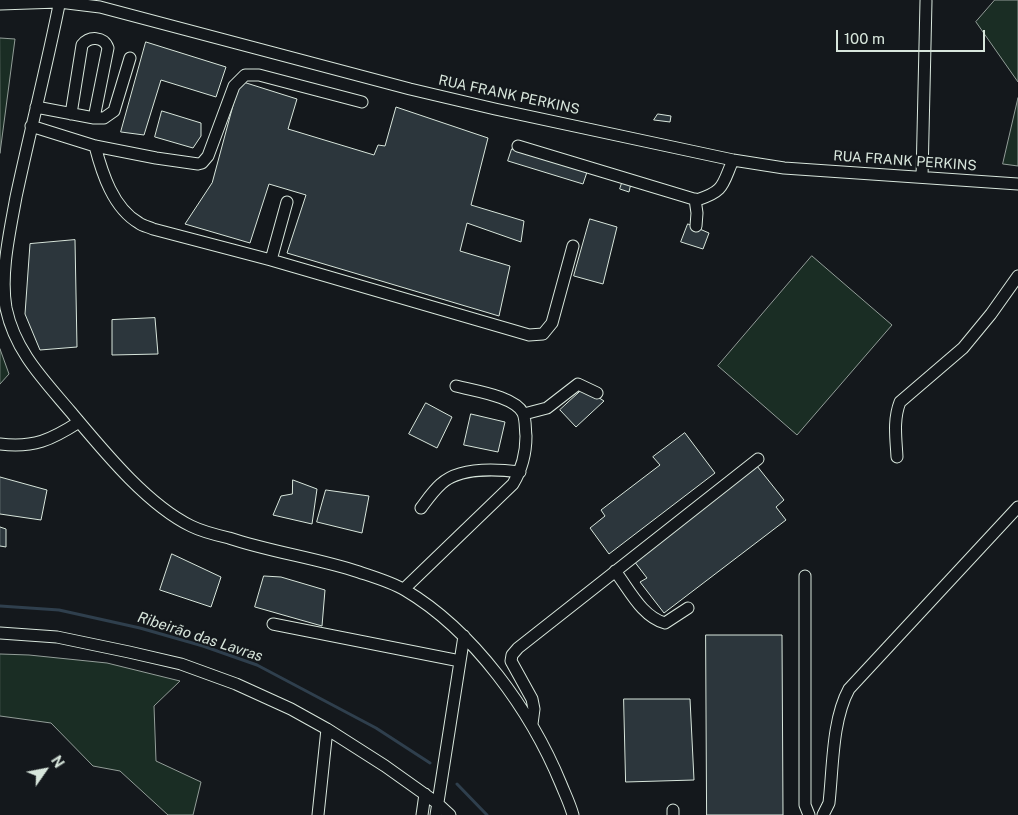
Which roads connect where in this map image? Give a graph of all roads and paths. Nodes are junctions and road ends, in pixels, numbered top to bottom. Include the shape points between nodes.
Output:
1 (59, 1) edge
2 (926, 1) dead end
3 (5, 3) edge
4 (130, 58) dead end
5 (362, 102) dead end
6 (36, 107) junction
7 (71, 114) junction
8 (94, 118) junction
9 (30, 126) junction
10 (95, 146) junction
11 (518, 146) dead end
12 (733, 160) junction
13 (922, 177) junction
14 (1018, 184) edge
15 (695, 199) junction
16 (287, 202) dead end
17 (696, 226) dead end
18 (573, 246) dead end
19 (271, 260) junction
20 (1018, 276) edge
21 (456, 386) dead end
22 (597, 393) dead end
23 (524, 414) junction
24 (79, 422) junction
25 (0, 444) edge
26 (897, 457) dead end
27 (758, 458) dead end
28 (520, 472) junction
29 (1018, 507) edge
30 (421, 508) dead end
31 (615, 571) junction
32 (805, 576) dead end
33 (404, 589) junction
34 (688, 608) dead end
35 (273, 624) dead end
36 (0, 633) edge
37 (464, 636) junction
38 (460, 661) junction
39 (532, 724) junction
40 (328, 729) junction
41 (425, 794) junction
42 (437, 809) edge
43 (318, 815) edge
44 (422, 815) edge
45 (450, 815) edge
46 (573, 815) edge
47 (809, 815) edge
48 (823, 815) edge

1 - 3 street, RUA FRANK PERKINS
1 - 6 street
1 - 12 street, RUA FRANK PERKINS via 100,6 495,109
2 - 13 street
4 - 8 street via 114,111 104,118
5 - 10 street via 249,74 234,86 208,156 202,163
6 - 7 street
6 - 9 street
7 - 8 street
7 - 8 street via 82,45 92,38 107,43 108,48
9 - 10 street
9 - 24 street via 7,246 6,307 19,346 30,364
10 - 19 street via 110,190 139,223
11 - 15 street
12 - 13 street, RUA FRANK PERKINS via 784,168
12 - 15 street via 720,189 710,196
13 - 14 street, RUA FRANK PERKINS
15 - 17 street
16 - 19 street
18 - 19 street via 552,322 543,334 529,335
20 - 26 street via 963,348 900,402 895,424
21 - 23 street via 503,398 518,406
22 - 23 street via 578,384 547,408
23 - 28 street via 526,442
24 - 25 street via 40,443 23,446
24 - 33 street via 146,493 192,526 249,545 357,571
27 - 31 street
28 - 30 street via 483,470 451,477
28 - 33 street via 513,484
29 - 48 street via 849,689 838,719 829,803
31 - 34 street via 655,620 665,623
31 - 39 street via 512,655 511,661 532,699
32 - 47 street via 805,805
33 - 37 street
35 - 38 street
36 - 40 street via 57,637 181,664 282,704
37 - 38 street
37 - 39 street
38 - 42 street
39 - 46 street via 553,763
40 - 41 street
40 - 43 street
41 - 42 street
41 - 44 street
42 - 45 street

